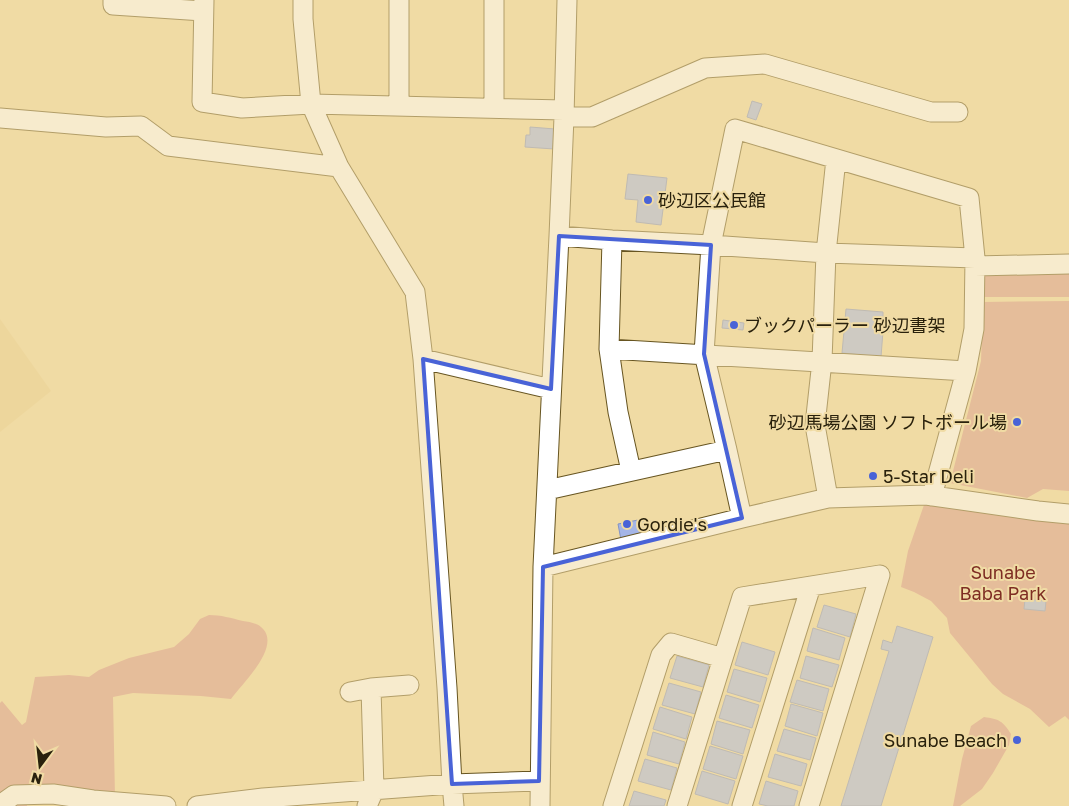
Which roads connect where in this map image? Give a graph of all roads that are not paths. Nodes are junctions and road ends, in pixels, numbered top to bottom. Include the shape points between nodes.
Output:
1 (113, 0) edge
2 (304, 0) edge
3 (399, 0) edge
4 (494, 0) edge
5 (567, 0) edge
6 (204, 6) edge
7 (310, 104) junction
8 (399, 106) junction
9 (494, 108) junction
10 (958, 112) dead end
11 (564, 113) junction
12 (0, 118) edge
13 (836, 159) junction
14 (339, 167) junction
15 (559, 236) junction
16 (612, 240) junction
17 (711, 245) junction
18 (826, 253) junction
19 (975, 262) junction
20 (1069, 264) edge
21 (609, 349) junction
22 (704, 354) junction
23 (423, 359) junction
24 (822, 361) junction
25 (966, 371) junction
26 (551, 389) junction
27 (727, 450) junction
28 (631, 471) junction
29 (547, 490) junction
30 (932, 496) junction
31 (828, 498) junction
32 (1069, 514) edge
33 (742, 518) junction
34 (543, 567) junction
35 (811, 586) junction
36 (723, 658) junction
37 (409, 686) dead end
38 (371, 688) junction
39 (350, 692) dead end
40 (539, 781) junction
41 (452, 784) junction
42 (371, 798) edge
43 (262, 802) edge
44 (0, 805) edge
45 (166, 806) edge
46 (198, 806) edge
47 (454, 806) edge
48 (540, 806) edge
49 (613, 806) edge
50 (677, 806) edge
51 (742, 806) edge
52 (809, 806) edge

1 - 6 street via 113,5
2 - 7 street
3 - 8 street
4 - 9 street
5 - 11 street
6 - 7 street via 202,102 242,108
7 - 8 street
7 - 14 street
8 - 9 street
9 - 11 street
10 - 11 street via 930,112 765,64 705,68 592,117
11 - 15 street
12 - 14 street via 106,127 141,126 168,146
13 - 17 street via 735,129
13 - 18 street
13 - 19 street via 969,198
14 - 23 street via 415,292
15 - 16 street
15 - 26 street
16 - 17 street
16 - 21 street
17 - 18 street
17 - 22 street
18 - 19 street
18 - 24 street
19 - 20 street
19 - 25 street via 974,329
21 - 22 street
21 - 28 street
22 - 24 street
22 - 27 street
23 - 26 street
23 - 41 street
24 - 25 street
24 - 31 street via 815,424
25 - 30 street
26 - 29 street
27 - 28 street
27 - 33 street
28 - 29 street
29 - 34 street
30 - 31 street
30 - 32 street
31 - 33 street
33 - 34 street
34 - 40 street
35 - 36 street via 742,597
35 - 51 street
35 - 52 street via 880,574
36 - 49 street via 671,643 661,654
36 - 50 street
37 - 38 street
38 - 39 street
38 - 42 street
40 - 41 street
40 - 48 street
41 - 42 street
41 - 47 street
42 - 43 street
43 - 46 street
44 - 45 street via 14,795 53,794

